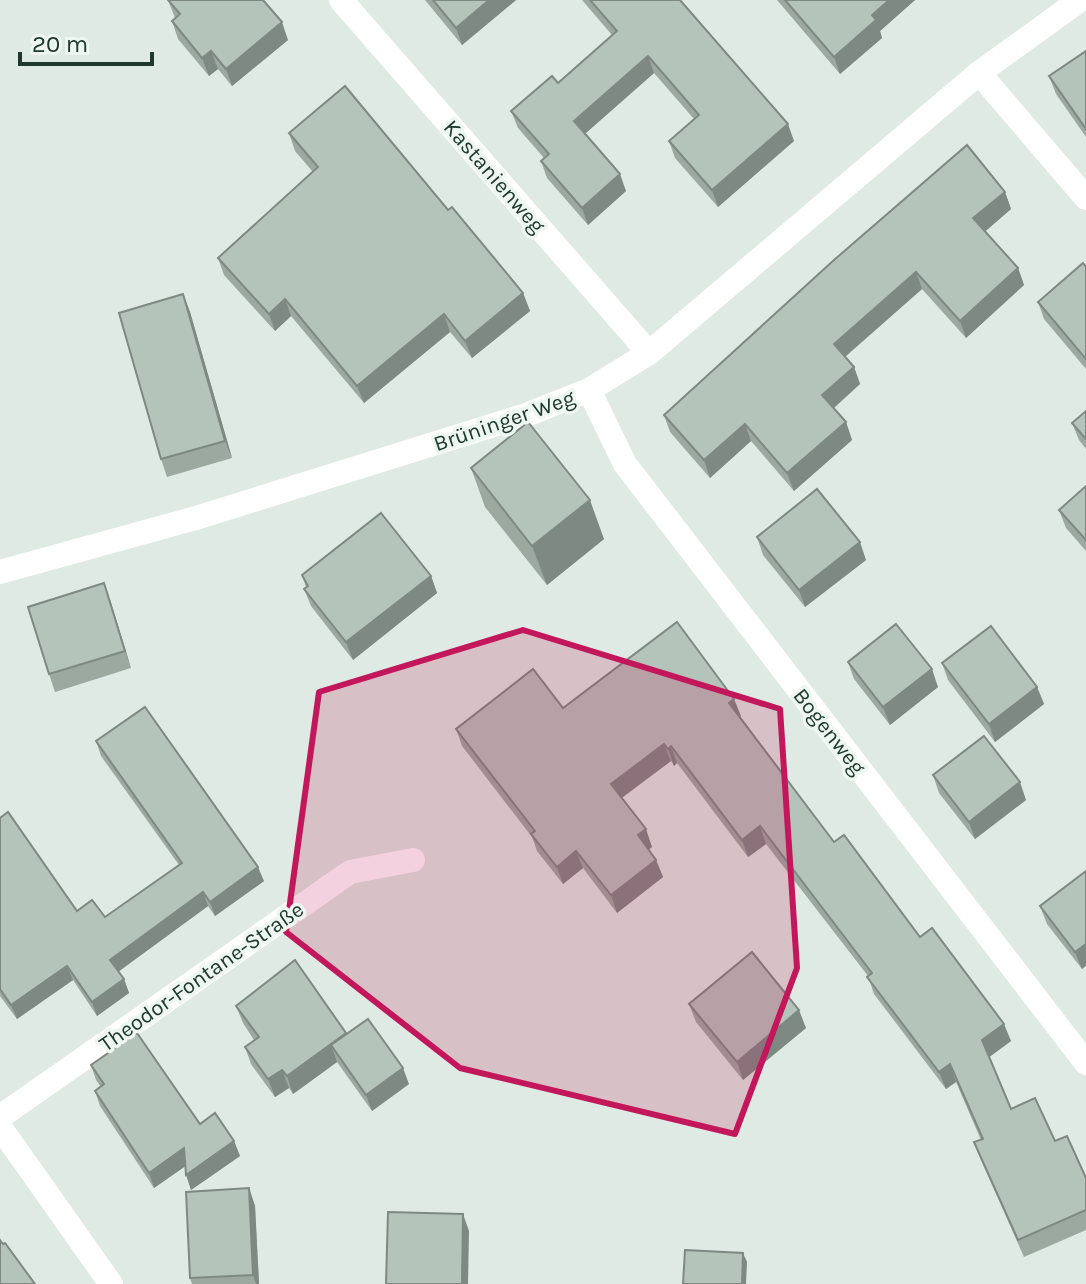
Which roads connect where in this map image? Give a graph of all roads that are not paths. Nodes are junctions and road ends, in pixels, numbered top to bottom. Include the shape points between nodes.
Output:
1 (341, 0) edge
2 (1080, 0) edge
3 (979, 73) junction
4 (1086, 198) edge
5 (649, 353) junction
6 (589, 390) junction
7 (0, 572) edge
8 (413, 860) dead end
9 (1086, 1063) edge
10 (0, 1117) edge
11 (0, 1127) edge
12 (111, 1284) edge

1 - 5 street, Kastanienweg
2 - 3 street, Brüninger Weg
3 - 4 street
3 - 5 street, Brüninger Weg
5 - 6 street, Brüninger Weg
6 - 7 street, Brüninger Weg via 526,415 226,509
6 - 9 street, Bogenweg via 625,464
8 - 10 street, Theodor-Fontane-Straße via 350,872
11 - 12 street

